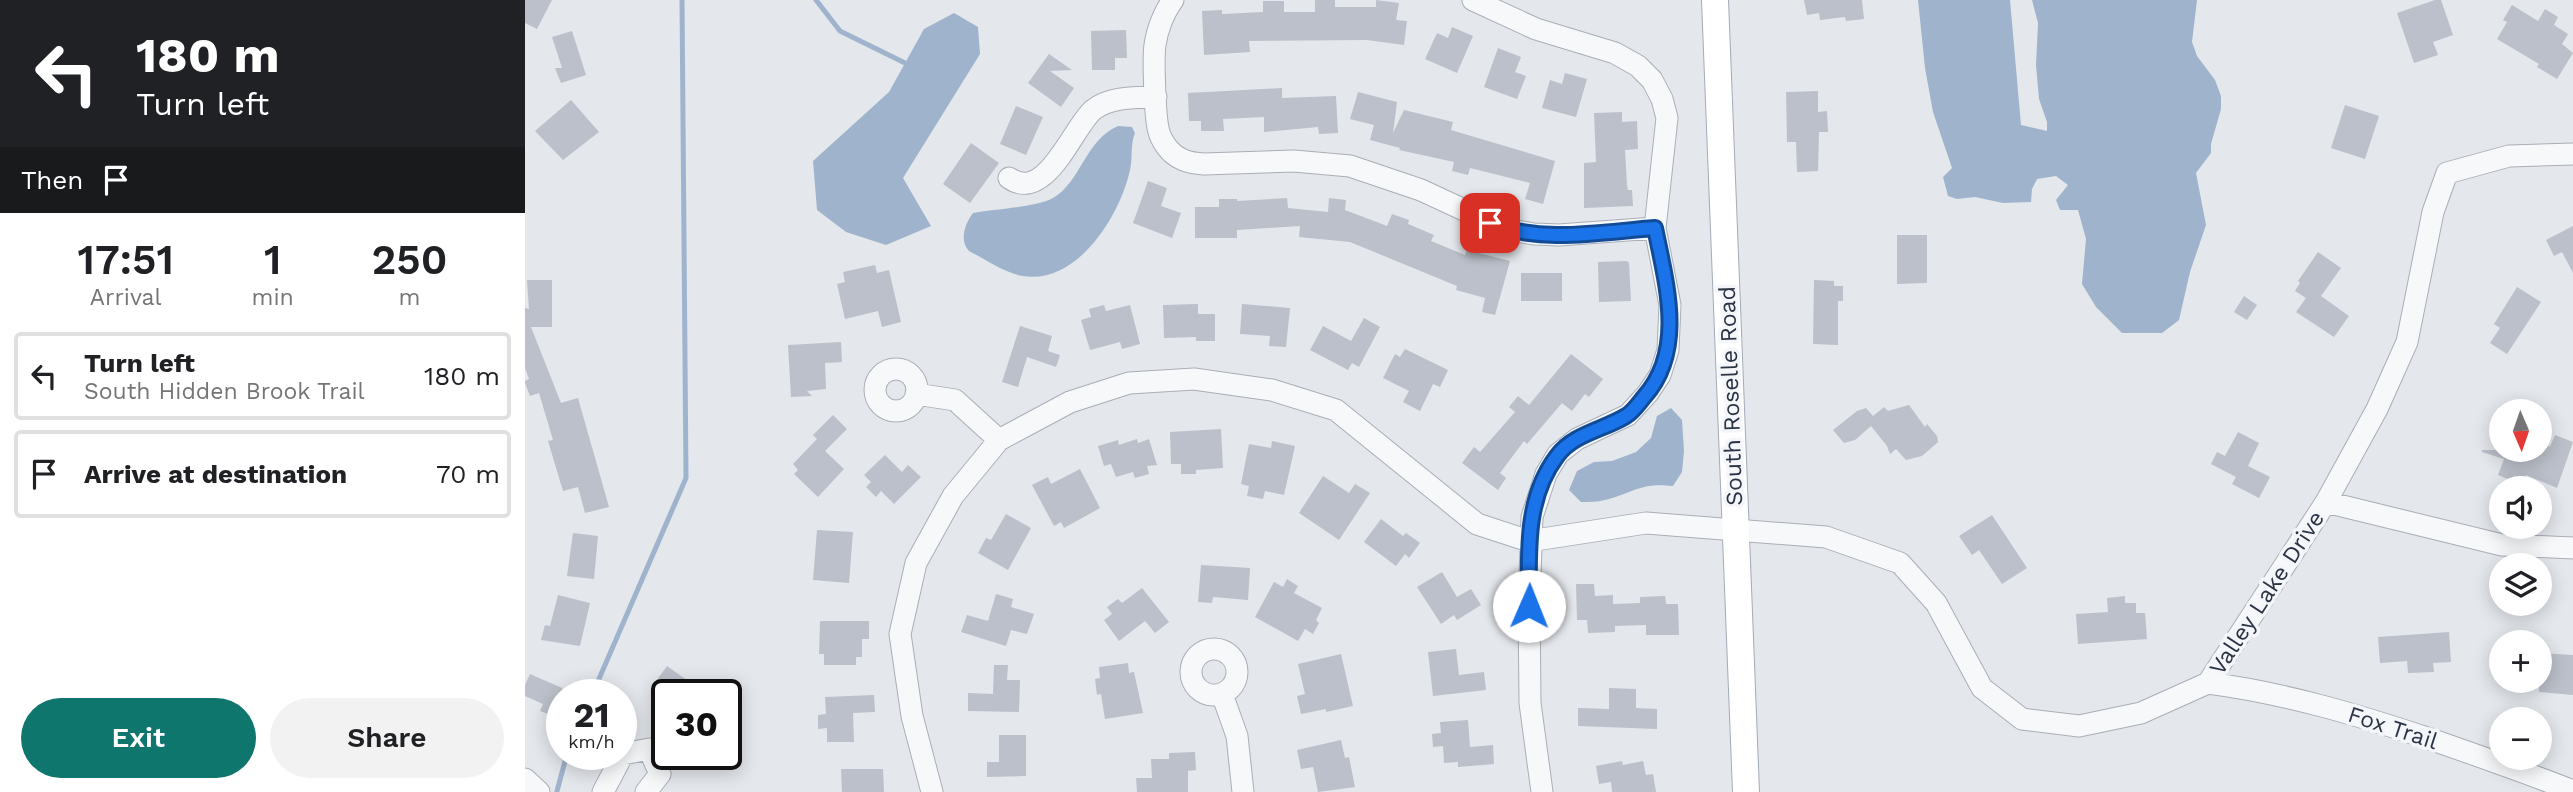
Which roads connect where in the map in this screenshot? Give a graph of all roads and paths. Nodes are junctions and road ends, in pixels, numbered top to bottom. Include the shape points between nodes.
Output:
1 (1173, 0) edge
2 (1473, 0) edge
3 (1715, 0) edge
4 (1156, 97) junction
5 (2573, 154) edge
6 (1009, 178) dead end
7 (1655, 228) junction
8 (916, 394) dead end
9 (999, 440) junction
10 (2326, 502) junction
11 (1736, 531) junction
12 (1529, 541) junction
13 (2573, 548) edge
14 (2209, 683) junction
15 (1223, 694) dead end
16 (525, 779) edge
17 (2573, 791) edge
18 (538, 792) edge
19 (603, 792) edge
20 (646, 792) edge
21 (932, 792) edge
22 (1243, 792) edge
23 (1542, 792) edge
24 (1746, 792) edge

1 - 4 street via 1155,46
2 - 7 street via 1536,29 1615,53 1652,80 1667,118
3 - 11 main road, South Roselle Road
4 - 6 street via 1105,103 1092,111 1063,156 1039,178 1027,183
4 - 7 street via 1159,132 1178,158 1190,163 1294,161 1350,166 1420,190 1505,229 1534,234
5 - 10 street, Valley Lake Drive via 2509,156 2447,173 2433,212 2407,342
7 - 12 street via 1670,305 1668,350 1660,375 1628,415 1577,439 1558,454 1537,495
8 - 9 street via 955,400
9 - 12 street via 1070,402 1129,383 1194,379 1272,390 1336,410 1477,524
9 - 21 street via 953,496 916,563 900,634 912,716
10 - 13 street via 2502,545
10 - 14 street, Valley Lake Drive
11 - 12 street, Valley Lake Drive via 1646,523
11 - 14 street, Valley Lake Drive via 1826,537 1900,563 1937,603 1982,688 2022,719 2079,726 2141,713
11 - 24 main road, South Roselle Road
12 - 23 street via 1530,703
14 - 17 street, Fox Trail via 2255,689 2348,712
15 - 22 street via 1237,736
16 - 18 street
19 - 20 street via 623,754 649,749 660,774

